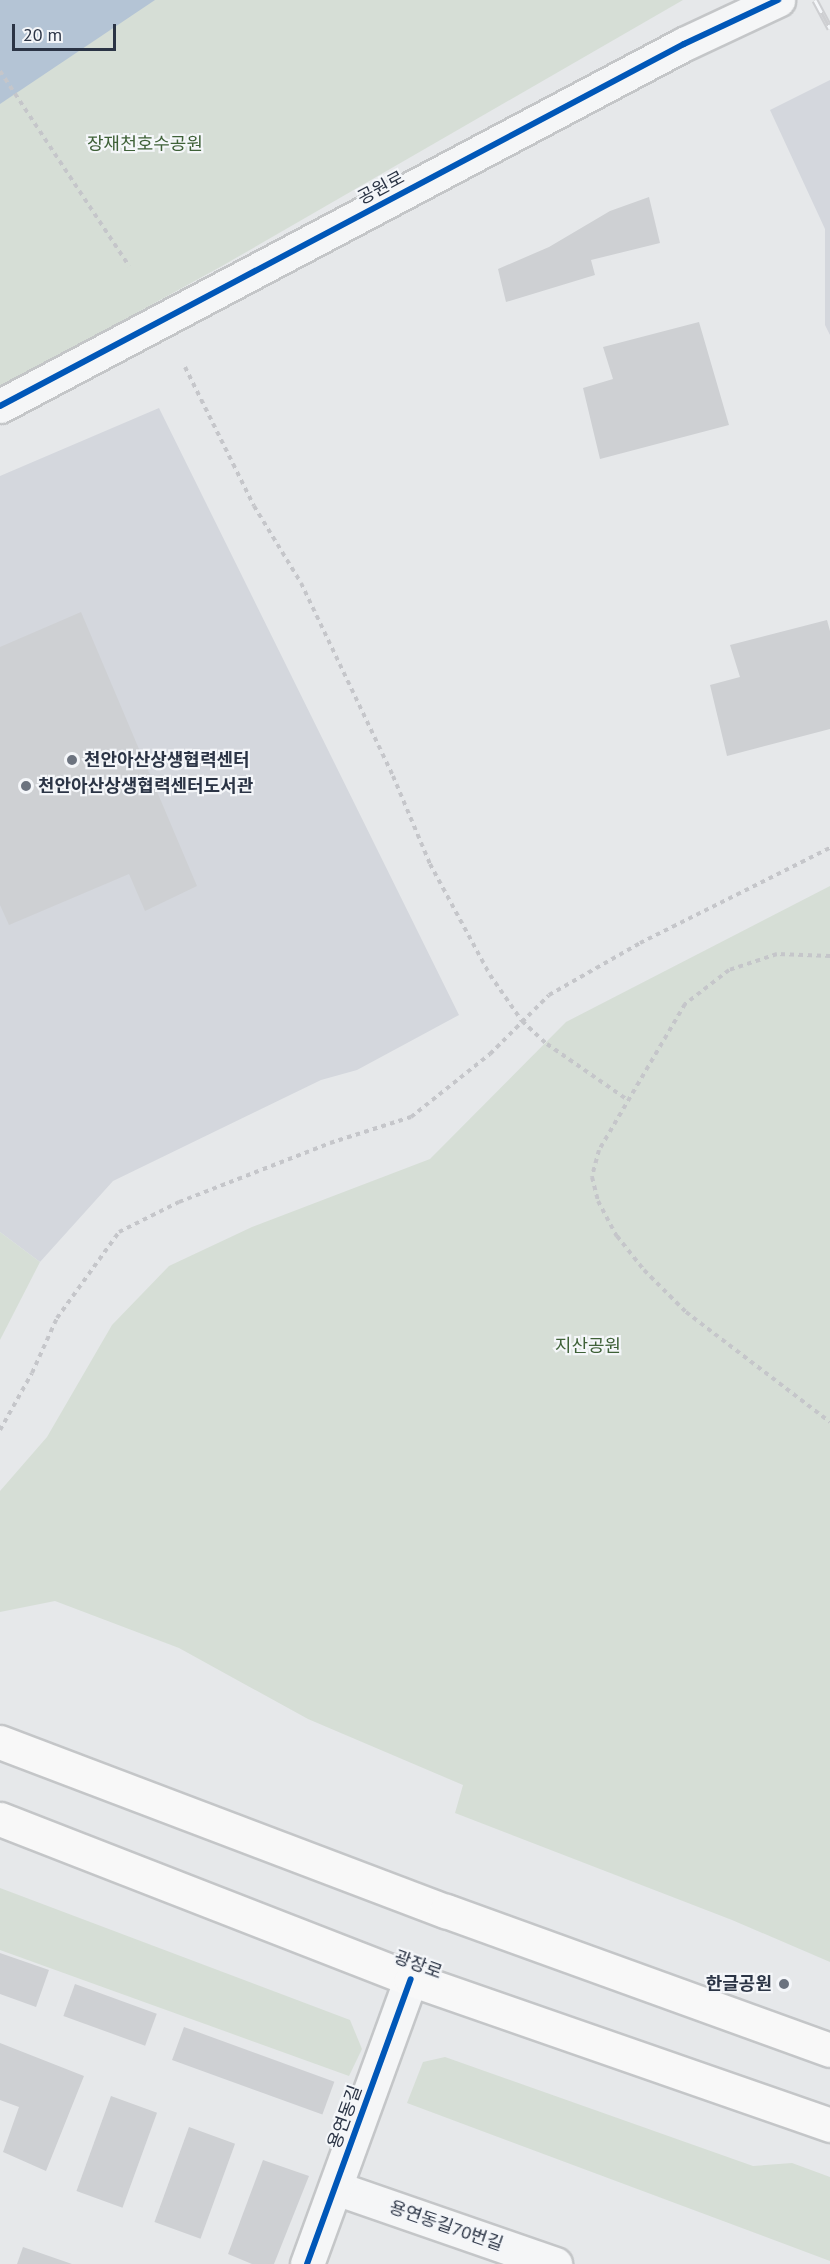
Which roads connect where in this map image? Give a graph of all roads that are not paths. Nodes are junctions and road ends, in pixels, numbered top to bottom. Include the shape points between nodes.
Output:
1 (778, 0) edge
2 (0, 406) edge
3 (0, 1742) edge
4 (0, 1819) edge
5 (411, 1979) junction
6 (830, 2050) edge
7 (830, 2125) edge
8 (336, 2188) junction
9 (307, 2264) edge
10 (555, 2264) edge

1 - 2 street, 공원로 via 684,44
3 - 6 main road via 446,1911
4 - 5 main road, 광장로
5 - 7 main road, 광장로
5 - 8 street, 용연동길
8 - 9 street, 용연동길
8 - 10 street, 용연동길70번길

